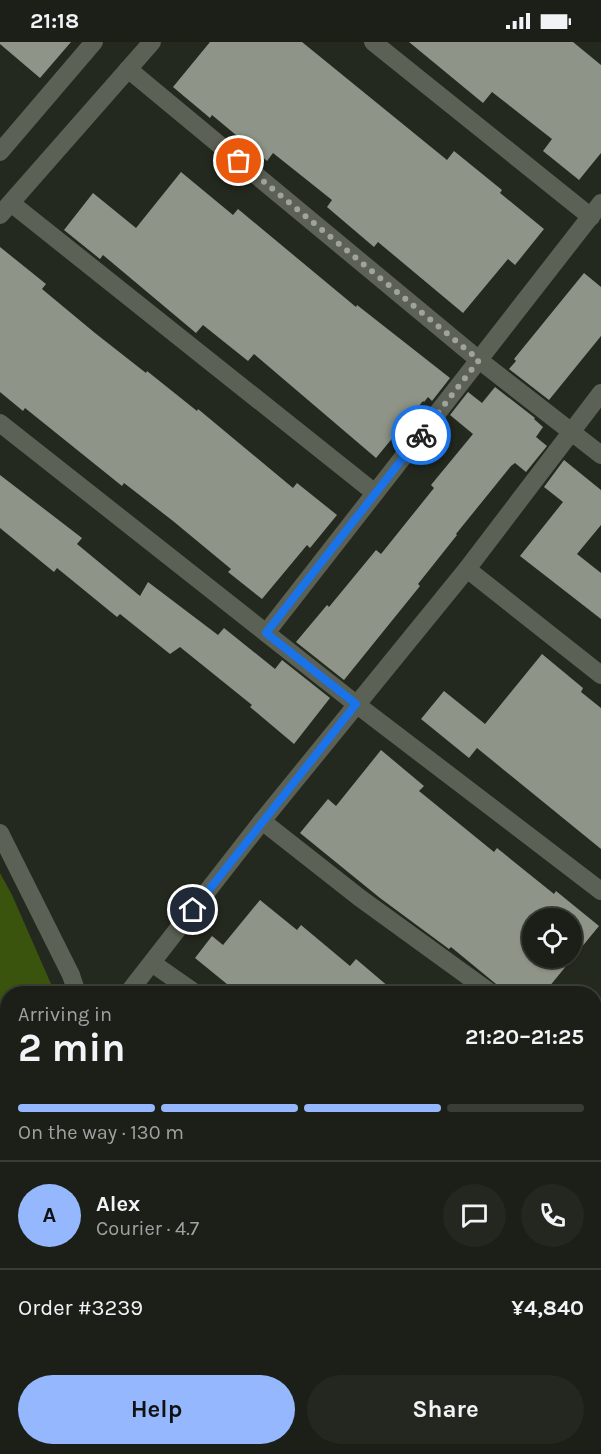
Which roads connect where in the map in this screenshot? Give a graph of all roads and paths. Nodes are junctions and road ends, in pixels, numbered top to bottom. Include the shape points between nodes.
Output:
1 (94, 42) edge
2 (152, 42) edge
3 (373, 42) edge
4 (129, 69) junction
5 (0, 152) edge
6 (6, 209) edge
7 (596, 210) edge
8 (479, 360) junction
9 (601, 393) edge
10 (0, 423) edge
11 (571, 431) junction
12 (601, 455) edge
13 (375, 493) junction
14 (467, 569) junction
15 (266, 633) junction
16 (601, 675) edge
17 (356, 704) junction
18 (262, 821) junction
19 (0, 833) edge
20 (601, 891) edge
21 (152, 963) junction
22 (75, 986) edge
23 (134, 986) edge
24 (185, 986) edge
25 (481, 986) edge

1 - 5 street
2 - 4 street
3 - 7 street
4 - 6 street
4 - 8 street
6 - 13 street
7 - 8 street
8 - 11 street
8 - 13 street
9 - 11 street
10 - 15 street
11 - 12 street
11 - 14 street
13 - 15 street
14 - 16 street
14 - 17 street
15 - 17 street
17 - 18 street
17 - 20 street
18 - 21 street
18 - 25 street
19 - 22 street
21 - 23 street
21 - 24 street

